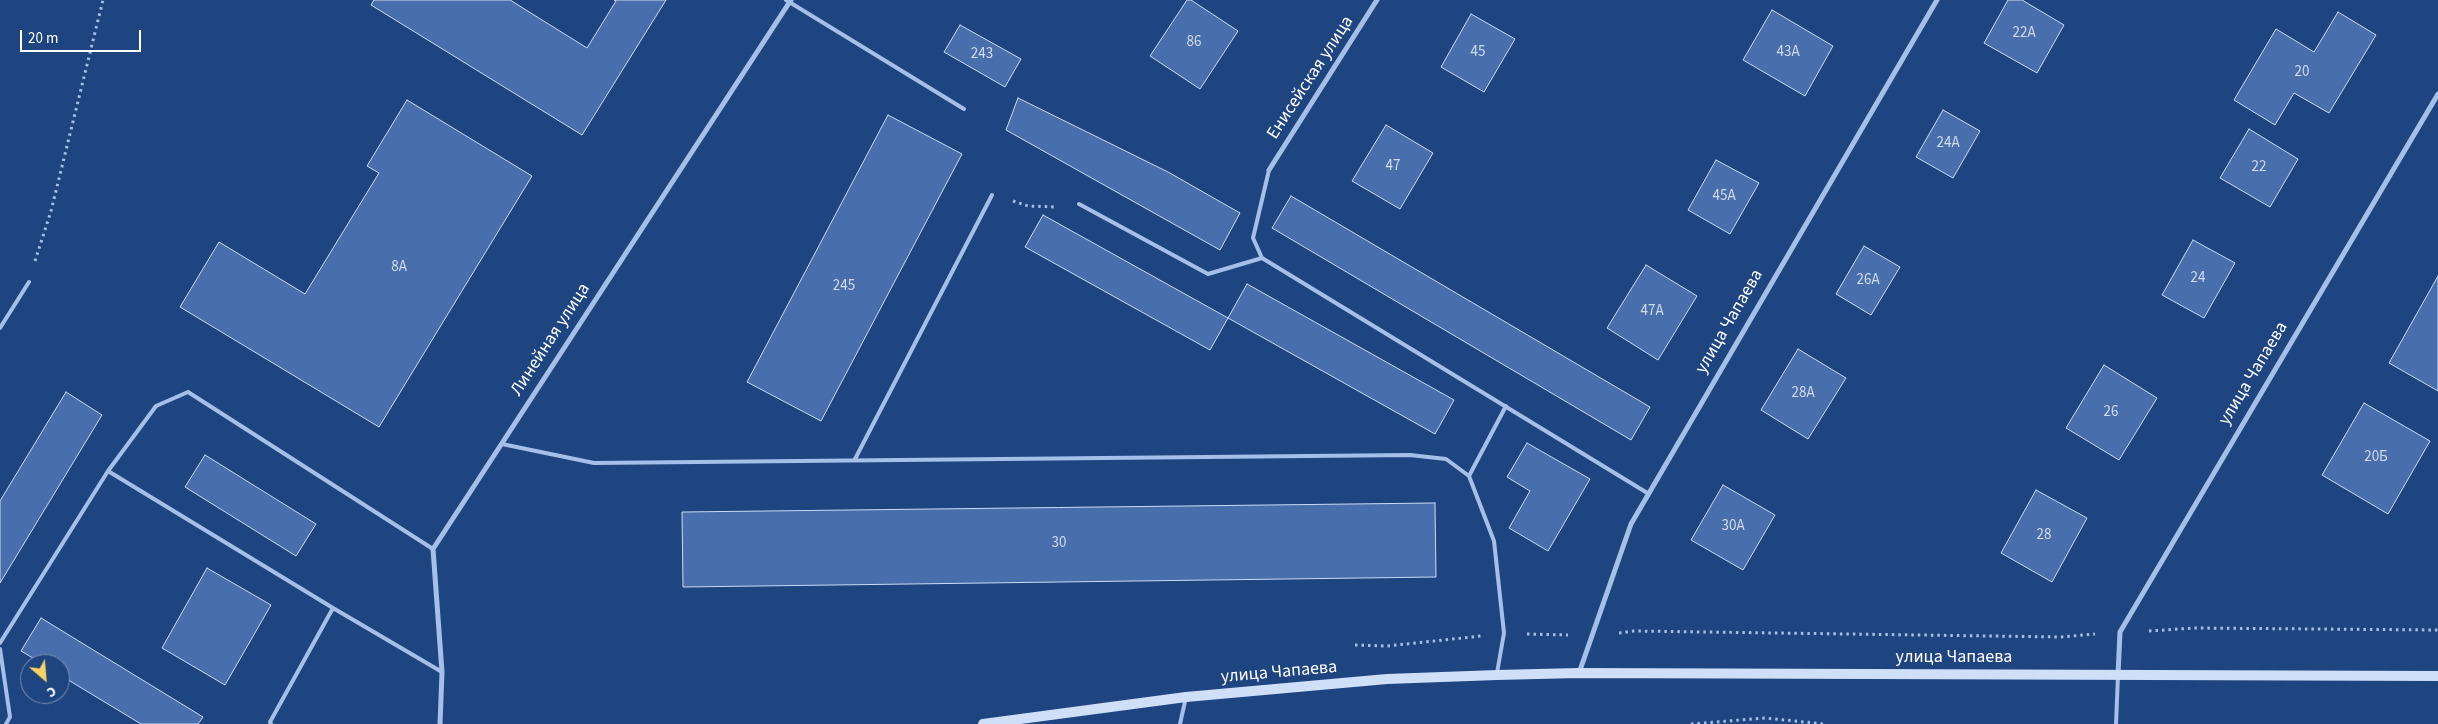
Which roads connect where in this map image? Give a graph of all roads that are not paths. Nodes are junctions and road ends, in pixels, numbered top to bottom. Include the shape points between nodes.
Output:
1 (1377, 0) edge
2 (1937, 0) edge
3 (789, 1) edge
4 (2438, 94) edge
5 (964, 109) dead end
6 (1269, 170) joint
7 (992, 195) road end
8 (1079, 204) road end
9 (1262, 258) junction
10 (29, 282) road end
11 (0, 328) edge
12 (1506, 406) junction
13 (500, 443) junction
14 (855, 459) junction
15 (108, 471) junction
16 (1469, 476) junction
17 (1649, 494) junction
18 (432, 549) junction
19 (333, 608) junction
20 (0, 643) edge
21 (0, 649) edge
22 (442, 672) junction
23 (1579, 673) junction
24 (2118, 675) junction
25 (1497, 676) junction
26 (2438, 676) edge
27 (1186, 698) junction
28 (6, 724) edge
29 (271, 724) edge
30 (440, 724) edge
31 (983, 724) edge
32 (1180, 724) edge
33 (2116, 724) edge

1 - 6 street, Енисейская улица
2 - 17 street, улица Чапаева
3 - 5 lane
3 - 13 street, Линейная улица
4 - 24 street, улица Чапаева via 2120,632
6 - 9 lane via 1253,238
7 - 14 lane
8 - 9 lane via 1208,274
9 - 12 lane
10 - 11 lane
12 - 16 lane
12 - 17 lane
13 - 14 lane via 594,463
13 - 18 street, Линейная улица
14 - 16 lane via 1410,456 1446,459
15 - 18 lane via 156,406 188,392
15 - 19 lane
15 - 20 lane
16 - 25 lane via 1494,541 1504,633
17 - 23 street, улица Чапаева via 1631,524
18 - 22 street
19 - 22 lane
19 - 29 lane
21 - 28 lane via 10,717
22 - 30 street
23 - 24 main road, улица Чапаева
23 - 25 main road, улица Чапаева
24 - 26 main road, улица Чапаева
24 - 33 lane
25 - 27 main road, улица Чапаева via 1387,679
27 - 31 main road, улица Чапаева
27 - 32 lane

